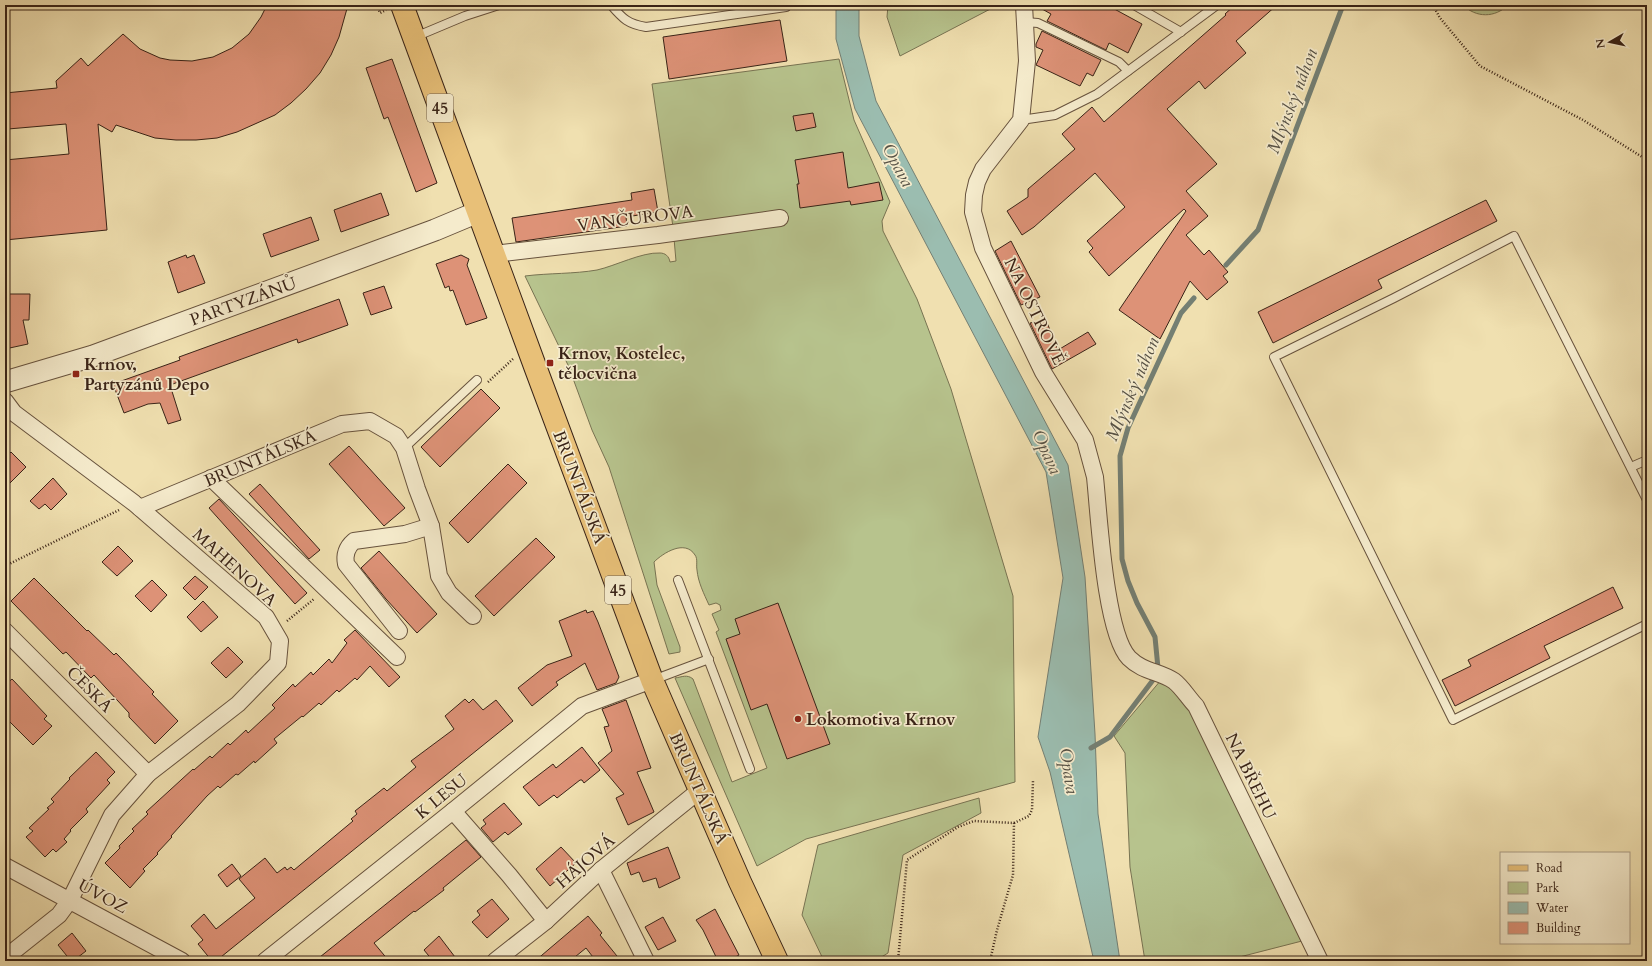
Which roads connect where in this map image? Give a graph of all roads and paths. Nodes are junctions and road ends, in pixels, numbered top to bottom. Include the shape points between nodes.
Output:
1 (402, 5) edge
2 (499, 5) edge
3 (611, 5) edge
4 (786, 5) edge
5 (1024, 5) edge
6 (1134, 5) edge
7 (1217, 5) edge
8 (1416, 5) edge
9 (1435, 7) edge
10 (1025, 22) junction
11 (1181, 32) junction
12 (414, 38) junction
13 (1128, 71) junction
14 (1021, 120) junction
15 (1647, 160) edge
16 (478, 212) junction
17 (780, 218) dead end
18 (494, 254) junction
19 (477, 380) dead end
20 (5, 382) edge
21 (5, 401) edge
22 (404, 448) junction
23 (1647, 460) edge
24 (1631, 467) junction
25 (211, 478) junction
26 (1647, 500) edge
27 (137, 505) junction
28 (431, 526) junction
29 (5, 566) edge
30 (678, 580) dead end
31 (327, 589) junction
32 (473, 616) dead end
33 (1647, 624) edge
34 (399, 631) dead end
35 (5, 632) edge
36 (275, 633) junction
37 (1117, 636) joint
38 (397, 657) dead end
39 (708, 659) junction
40 (652, 680) junction
41 (750, 769) dead end
42 (148, 774) junction
43 (1033, 781) dead end
44 (700, 790) junction
45 (453, 811) junction
46 (1014, 823) junction
47 (5, 866) edge
48 (601, 870) junction
49 (70, 900) junction
50 (546, 921) junction
51 (5, 958) edge
52 (182, 961) edge
53 (265, 961) edge
54 (496, 961) edge
55 (646, 961) edge
56 (777, 961) edge
57 (898, 961) edge
58 (990, 961) edge
59 (1320, 961) edge

1 - 12 main road, BRUNTÁLSKÁ / 45
2 - 12 lane via 465,16
3 - 4 lane via 633,25 646,27
5 - 10 street
6 - 11 lane
7 - 11 lane
8 - 9 path
9 - 15 path via 1440,18 1480,66 1583,120
10 - 13 lane via 1038,24 1119,62
10 - 14 street via 1027,62
11 - 13 lane
12 - 16 main road, BRUNTÁLSKÁ / 45
13 - 14 lane via 1097,94 1055,115
14 - 37 street, NA OSTROVĚ via 980,175 974,195 973,212 983,248 1043,372 1084,440 1092,460 1108,596
16 - 18 main road, BRUNTÁLSKÁ / 45
16 - 20 street, PARTYZÁNŮ via 93,356
17 - 18 street, VANČUROVA
18 - 40 main road, BRUNTÁLSKÁ / 45
19 - 22 lane
21 - 27 street, MAHENOVA via 14,413
22 - 25 street, BRUNTÁLSKÁ via 396,436 370,421 342,424
22 - 28 street, BRUNTÁLSKÁ
23 - 24 lane
24 - 26 lane
24 - 33 lane via 1514,236 1274,357 1452,720
25 - 27 street, BRUNTÁLSKÁ
25 - 31 street
27 - 29 path
27 - 36 street, MAHENOVA via 266,617
28 - 32 street, BRUNTÁLSKÁ via 439,576 449,593
28 - 34 street via 405,534 354,541 348,546 346,564
30 - 39 lane
31 - 36 path
31 - 38 street
35 - 42 street, ČESKÁ
36 - 42 street, MAHENOVA via 280,641 278,663 238,704
37 - 59 street, NA BŘEHU via 1127,656 1136,665 1174,681 1196,706
39 - 40 lane
39 - 41 lane
40 - 44 main road, BRUNTÁLSKÁ / 45
40 - 45 street, K LESU via 582,706
42 - 49 street, MAHENOVA via 112,815
43 - 46 path via 1032,810 1029,816
44 - 48 street, HÁJOVÁ
44 - 56 main road, BRUNTÁLSKÁ / 45
45 - 50 street
45 - 53 street, K LESU
46 - 57 path via 974,821 958,828 908,860
46 - 58 path via 1013,875 996,930
47 - 49 street, ÚVOZ
48 - 50 street, HÁJOVÁ
48 - 55 street
49 - 51 street, MAHENOVA via 59,915
49 - 52 street, ÚVOZ
50 - 54 street, HÁJOVÁ

